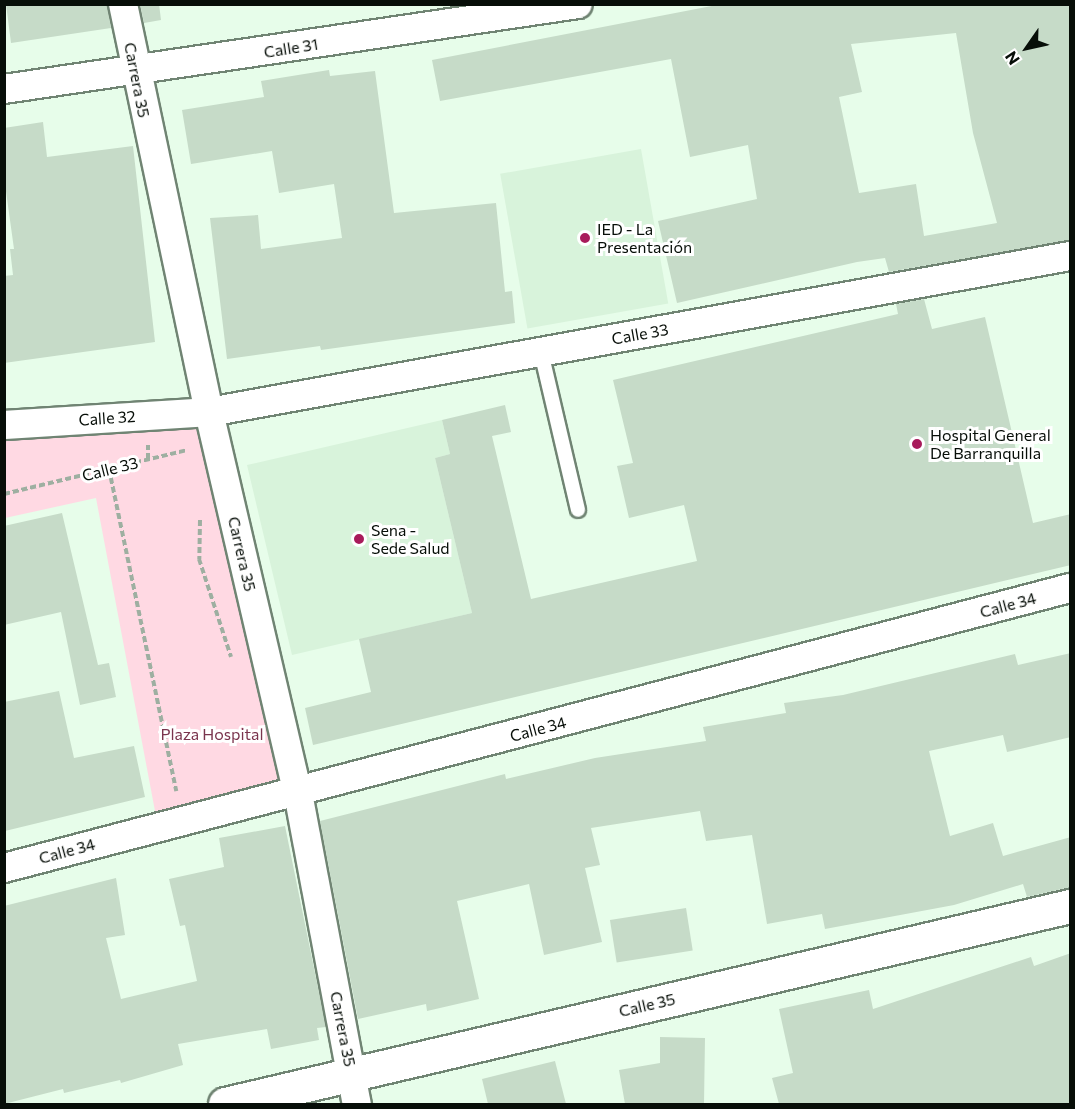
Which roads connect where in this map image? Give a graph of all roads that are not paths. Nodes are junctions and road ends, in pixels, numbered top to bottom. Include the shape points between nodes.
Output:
1 (123, 4) edge
2 (578, 4) edge
3 (135, 72) junction
4 (4, 89) edge
5 (1071, 256) edge
6 (541, 352) junction
7 (209, 412) junction
8 (4, 425) edge
9 (578, 510) dead end
10 (1071, 588) edge
11 (298, 793) junction
12 (4, 868) edge
13 (1071, 906) edge
14 (355, 1089) edge
15 (225, 1104) edge

1 - 3 street, Carrera 35
2 - 3 street, Calle 31
3 - 4 street, Calle 31
3 - 7 street, Carrera 35
5 - 6 street, Calle 33
6 - 7 street, Calle 33
6 - 9 lane
7 - 8 street, Calle 32
7 - 11 street, Carrera 35
10 - 11 street, Calle 34
11 - 12 street, Calle 34
11 - 14 street, Carrera 35
13 - 14 street, Calle 35
14 - 15 street, Calle 35

